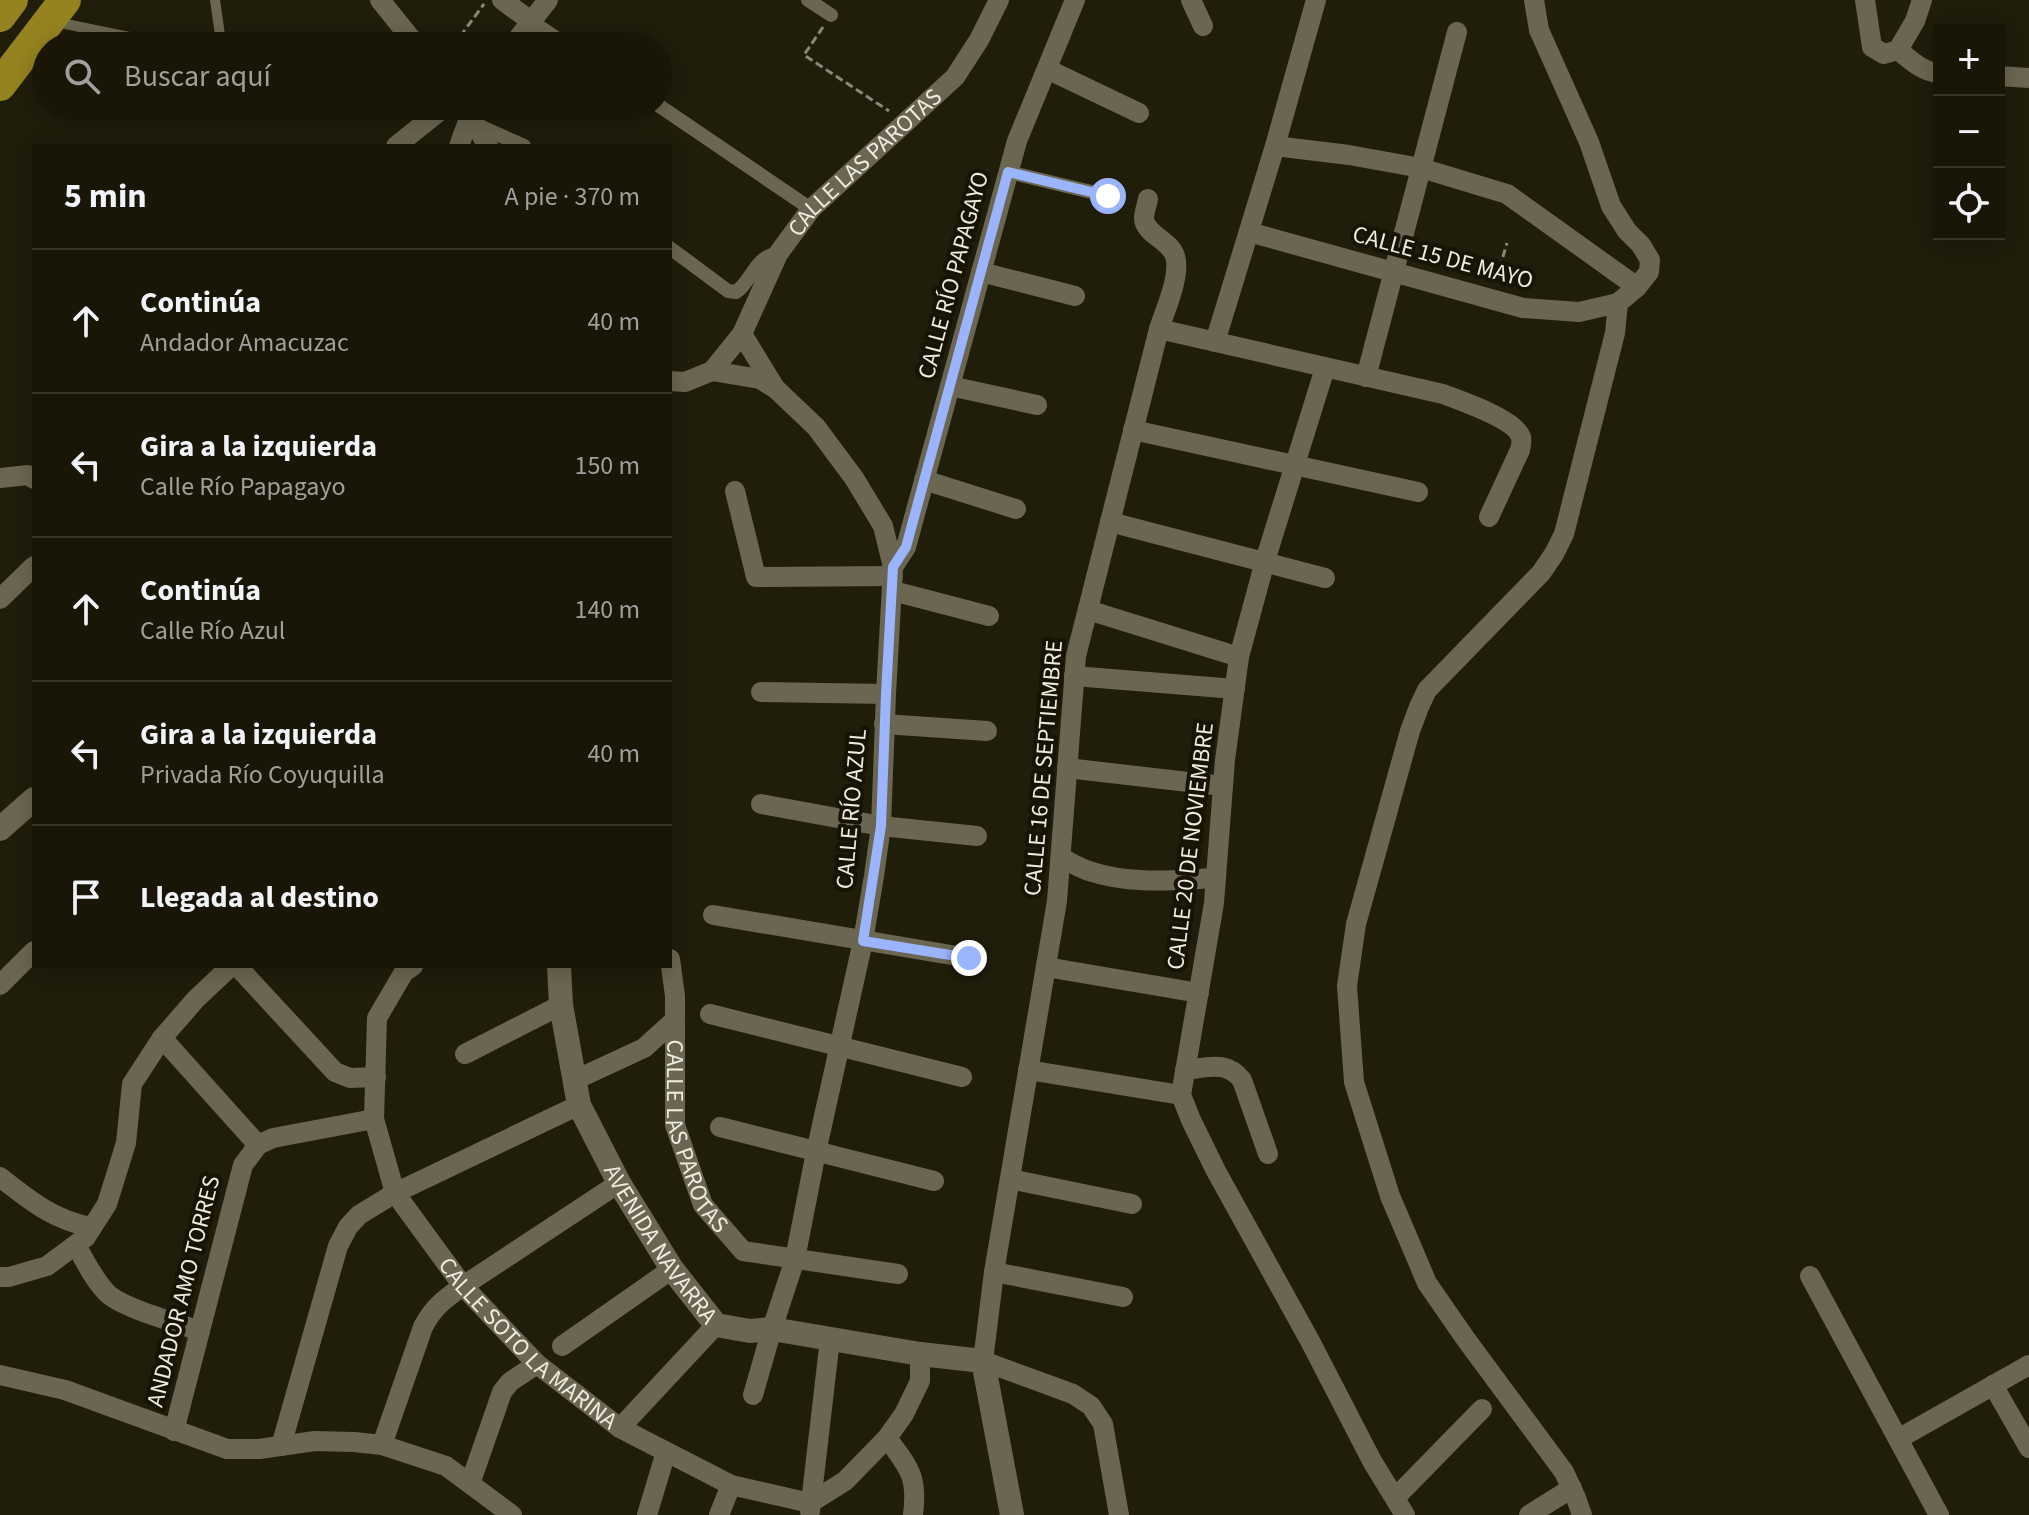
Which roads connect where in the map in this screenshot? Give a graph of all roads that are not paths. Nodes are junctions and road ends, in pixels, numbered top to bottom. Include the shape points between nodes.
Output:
1 (12, 0) edge
2 (215, 0) edge
3 (380, 0) edge
4 (502, 0) edge
5 (548, 0) edge
6 (808, 0) edge
7 (999, 0) edge
8 (1075, 0) edge
9 (1191, 0) edge
10 (1316, 0) edge
11 (1534, 0) edge
12 (1865, 0) edge
13 (1922, 0) edge
14 (58, 10) edge
15 (831, 15) dead end
16 (0, 16) edge
17 (531, 21) junction
18 (1203, 26) dead end
19 (41, 32) edge
20 (128, 32) edge
21 (220, 32) edge
22 (406, 32) edge
23 (523, 32) edge
24 (547, 32) edge
25 (1457, 32) dead end
26 (32, 44) edge
27 (1898, 50) junction
28 (1047, 69) junction
29 (1933, 72) edge
30 (2005, 76) edge
31 (2029, 78) edge
32 (0, 85) edge
33 (1139, 113) dead end
34 (672, 114) edge
35 (428, 120) edge
36 (468, 120) edge
37 (475, 120) edge
38 (482, 120) edge
39 (398, 144) edge
40 (460, 144) edge
41 (487, 144) edge
42 (521, 144) edge
43 (1275, 146) junction
44 (1421, 168) junction
45 (1008, 172) junction
46 (1108, 196) dead end
47 (1148, 199) dead end
48 (811, 209) junction
49 (1249, 232) junction
50 (672, 249) edge
51 (778, 254) junction
52 (981, 272) junction
53 (1393, 272) junction
54 (1637, 287) junction
55 (1075, 296) dead end
56 (1618, 303) junction
57 (1159, 329) junction
58 (742, 334) junction
59 (1215, 342) junction
60 (1325, 368) junction
61 (712, 371) junction
62 (1366, 377) junction
63 (672, 381) edge
64 (950, 386) junction
65 (776, 389) junction
66 (1037, 405) dead end
67 (1133, 430) junction
68 (1294, 465) junction
69 (0, 478) edge
70 (32, 478) edge
71 (924, 480) junction
72 (735, 491) dead end
73 (1418, 492) dead end
74 (1016, 509) dead end
75 (1489, 517) dead end
76 (1110, 522) junction
77 (1265, 561) junction
78 (32, 568) edge
79 (893, 578) junction
80 (1325, 578) dead end
81 (0, 599) edge
82 (1088, 610) junction
83 (989, 616) dead end
84 (1239, 657) junction
85 (1074, 676) junction
86 (1235, 689) junction
87 (761, 692) dead end
88 (886, 694) junction
89 (884, 724) junction
90 (987, 731) dead end
91 (1067, 768) junction
92 (1223, 786) junction
93 (32, 801) edge
94 (761, 804) dead end
95 (881, 826) junction
96 (0, 829) edge
97 (977, 836) dead end
98 (1061, 858) junction
99 (1216, 878) junction
100 (713, 915) dead end
101 (863, 941) junction
102 (32, 953) edge
103 (969, 958) dead end
104 (1046, 967) junction
105 (232, 968) edge
106 (236, 968) edge
107 (405, 968) edge
108 (559, 968) edge
109 (671, 968) edge
110 (0, 985) edge
111 (1199, 993) junction
112 (561, 1005) junction
113 (710, 1014) dead end
114 (675, 1020) junction
115 (162, 1038) junction
116 (839, 1047) junction
117 (465, 1054) dead end
118 (1028, 1070) junction
119 (1185, 1070) junction
120 (376, 1077) junction
121 (962, 1077) dead end
122 (575, 1080) junction
123 (1181, 1095) junction
124 (579, 1105) junction
125 (374, 1119) junction
126 (720, 1127) dead end
127 (258, 1145) junction
128 (816, 1152) junction
129 (1268, 1154) dead end
130 (0, 1177) edge
131 (1010, 1179) junction
132 (934, 1181) dead end
133 (619, 1183) junction
134 (395, 1193) junction
135 (1132, 1204) dead end
136 (92, 1227) junction
137 (76, 1245) junction
138 (795, 1259) junction
139 (672, 1269) junction
140 (994, 1272) junction
141 (898, 1274) dead end
142 (1810, 1276) dead end
143 (0, 1277) edge
144 (463, 1286) junction
145 (1123, 1297) dead end
146 (716, 1325) junction
147 (772, 1329) junction
148 (200, 1331) junction
149 (830, 1339) junction
150 (562, 1346) dead end
151 (920, 1354) junction
152 (983, 1361) junction
153 (537, 1364) junction
154 (2029, 1365) edge
155 (0, 1375) edge
156 (1993, 1385) junction
157 (753, 1395) dead end
158 (1482, 1409) dead end
159 (620, 1428) junction
160 (174, 1431) junction
161 (887, 1438) junction
162 (1898, 1439) junction
163 (382, 1445) junction
164 (281, 1446) junction
165 (2029, 1448) edge
166 (666, 1452) junction
167 (470, 1484) junction
168 (731, 1485) junction
169 (1572, 1488) junction
170 (1400, 1506) edge
171 (810, 1509) edge
172 (512, 1515) edge
173 (647, 1515) edge
174 (719, 1515) edge
175 (913, 1515) edge
176 (1012, 1515) edge
177 (1119, 1515) edge
178 (1529, 1515) edge
179 (1582, 1515) edge
180 (1939, 1515) edge

1 - 16 highway
2 - 21 lane
3 - 22 street
4 - 17 street
5 - 17 street
6 - 15 street
7 - 48 street, CALLE LAS PAROTAS via 955,77
8 - 28 street, CALLE RÍO PAPAGAYO
9 - 18 street
10 - 43 street
11 - 54 street via 1539,30 1611,206 1650,260 1649,272
12 - 27 street via 1872,47 1884,54
13 - 27 street
14 - 19 highway
14 - 20 lane
17 - 23 street
17 - 24 street
25 - 44 street
26 - 32 highway
27 - 29 street
28 - 33 street
28 - 45 street, CALLE RÍO PAPAGAYO
30 - 31 street
34 - 48 street
35 - 39 street
36 - 40 street
37 - 41 street
38 - 42 street
43 - 44 street
43 - 49 street
44 - 53 street
44 - 54 street via 1507,194
45 - 46 street
45 - 52 street, CALLE RÍO PAPAGAYO
47 - 57 street, CALLE 16 DE SEPTIEMBRE via 1147,227 1176,259
48 - 51 street, CALLE LAS PAROTAS
49 - 53 street, CALLE 15 DE MAYO
49 - 59 street
50 - 51 street via 736,292 763,258
51 - 58 street, CALLE LAS PAROTAS
52 - 55 street
52 - 64 street, CALLE RÍO PAPAGAYO
53 - 56 street, CALLE 15 DE MAYO via 1523,308 1579,312
53 - 62 street
54 - 56 street, CALLE 15 DE MAYO
56 - 169 street via 1564,534 1541,573 1427,690 1419,707 1356,924 1347,986 1354,1082 1390,1196 1427,1283
57 - 59 street
57 - 67 street, CALLE 16 DE SEPTIEMBRE
58 - 61 street, CALLE LAS PAROTAS
58 - 65 street
59 - 60 street
60 - 62 street
60 - 68 street, CALLE 20 DE NOVIEMBRE
61 - 63 street via 685,382
61 - 65 street, CALLE RÍO AZUL via 760,379
62 - 75 street via 1443,394 1515,428 1522,439 1520,450
64 - 66 street
64 - 71 street, CALLE RÍO PAPAGAYO
65 - 79 street, CALLE RÍO AZUL via 816,427 854,478 883,526
67 - 68 street
67 - 76 street, CALLE 16 DE SEPTIEMBRE
68 - 73 street
68 - 77 street, CALLE 20 DE NOVIEMBRE
69 - 70 street
71 - 74 street
71 - 79 street, CALLE RÍO PAPAGAYO
72 - 79 street via 756,577
76 - 77 street
76 - 82 street, CALLE 16 DE SEPTIEMBRE
77 - 80 street
77 - 84 street, CALLE 20 DE NOVIEMBRE
78 - 81 street
79 - 83 street
79 - 88 street, CALLE RÍO AZUL
82 - 84 street
82 - 85 street, CALLE 16 DE SEPTIEMBRE
84 - 86 street, CALLE 20 DE NOVIEMBRE
85 - 86 street
85 - 91 street, CALLE 16 DE SEPTIEMBRE
86 - 92 street, CALLE 20 DE NOVIEMBRE
87 - 88 street
88 - 89 street, CALLE RÍO AZUL
89 - 90 street
89 - 95 street, CALLE RÍO AZUL
91 - 92 street
91 - 98 street, CALLE 16 DE SEPTIEMBRE
92 - 99 street, CALLE 20 DE NOVIEMBRE
93 - 96 street
94 - 95 street
95 - 97 street
95 - 101 street, CALLE RÍO AZUL
98 - 99 street via 1109,876 1150,881
98 - 104 street, CALLE 16 DE SEPTIEMBRE
99 - 111 street, CALLE 20 DE NOVIEMBRE
100 - 101 street
101 - 103 street
101 - 116 street, CALLE RÍO AZUL
102 - 110 street
104 - 111 street
104 - 118 street, CALLE 16 DE SEPTIEMBRE
105 - 115 street
106 - 120 street via 335,1072 350,1078
107 - 120 street, CALLE SOTO LA MARINA via 377,1018
108 - 112 street, AVENIDA NAVARRA
109 - 114 street, CALLE LAS PAROTAS
111 - 119 street, CALLE 20 DE NOVIEMBRE
112 - 117 street
112 - 122 street, AVENIDA NAVARRA
113 - 116 street
114 - 122 street via 644,1048
114 - 138 street, CALLE LAS PAROTAS via 675,1125 703,1205 743,1251
115 - 127 street
115 - 136 street via 132,1084 126,1143 107,1204
116 - 121 street
116 - 128 street, CALLE RÍO AZUL
118 - 123 street
118 - 131 street, CALLE 16 DE SEPTIEMBRE
119 - 123 street, CALLE 20 DE NOVIEMBRE
119 - 129 street via 1234,1070
120 - 125 street, CALLE SOTO LA MARINA
122 - 124 street, AVENIDA NAVARRA
123 - 170 street via 1216,1171
124 - 133 street, AVENIDA NAVARRA
124 - 134 street
125 - 127 street
125 - 134 street, CALLE SOTO LA MARINA
126 - 128 street
127 - 148 street, ANDADOR AMO TORRES via 243,1165
128 - 132 street
128 - 138 street, CALLE RÍO AZUL
130 - 136 street via 51,1214
131 - 135 street
131 - 140 street, CALLE 16 DE SEPTIEMBRE
133 - 139 street, AVENIDA NAVARRA
133 - 144 street
134 - 144 street, CALLE SOTO LA MARINA
134 - 164 street via 359,1215 338,1246
136 - 137 street
137 - 143 street via 47,1266
137 - 148 street via 118,1301
138 - 141 street, CALLE LAS PAROTAS
138 - 147 street, CALLE RÍO AZUL
139 - 146 street, AVENIDA NAVARRA
139 - 150 street
140 - 145 street
140 - 152 street, CALLE 16 DE SEPTIEMBRE
142 - 162 street
144 - 153 street, CALLE SOTO LA MARINA
144 - 163 street via 431,1311
146 - 147 street, AVENIDA NAVARRA
146 - 159 street
147 - 149 street, AVENIDA NAVARRA
147 - 157 street, CALLE RÍO AZUL
148 - 160 street, ANDADOR AMO TORRES
149 - 151 street, AVENIDA NAVARRA
149 - 171 street
151 - 152 street
151 - 161 street via 920,1381
152 - 176 street
152 - 177 street via 1073,1394 1091,1406 1103,1424
153 - 159 street, CALLE SOTO LA MARINA
153 - 167 street via 502,1392
154 - 156 street
155 - 160 street via 65,1390
156 - 162 street
156 - 165 street
158 - 170 street
159 - 166 street, CALLE SOTO LA MARINA
160 - 164 street via 227,1449
161 - 171 street
161 - 175 street via 915,1483
162 - 180 street
163 - 164 street via 315,1441
163 - 167 street via 446,1466
166 - 168 street, CALLE SOTO LA MARINA
166 - 173 street
167 - 172 street
168 - 171 street, CALLE SOTO LA MARINA
168 - 174 street
169 - 178 street
169 - 179 street

